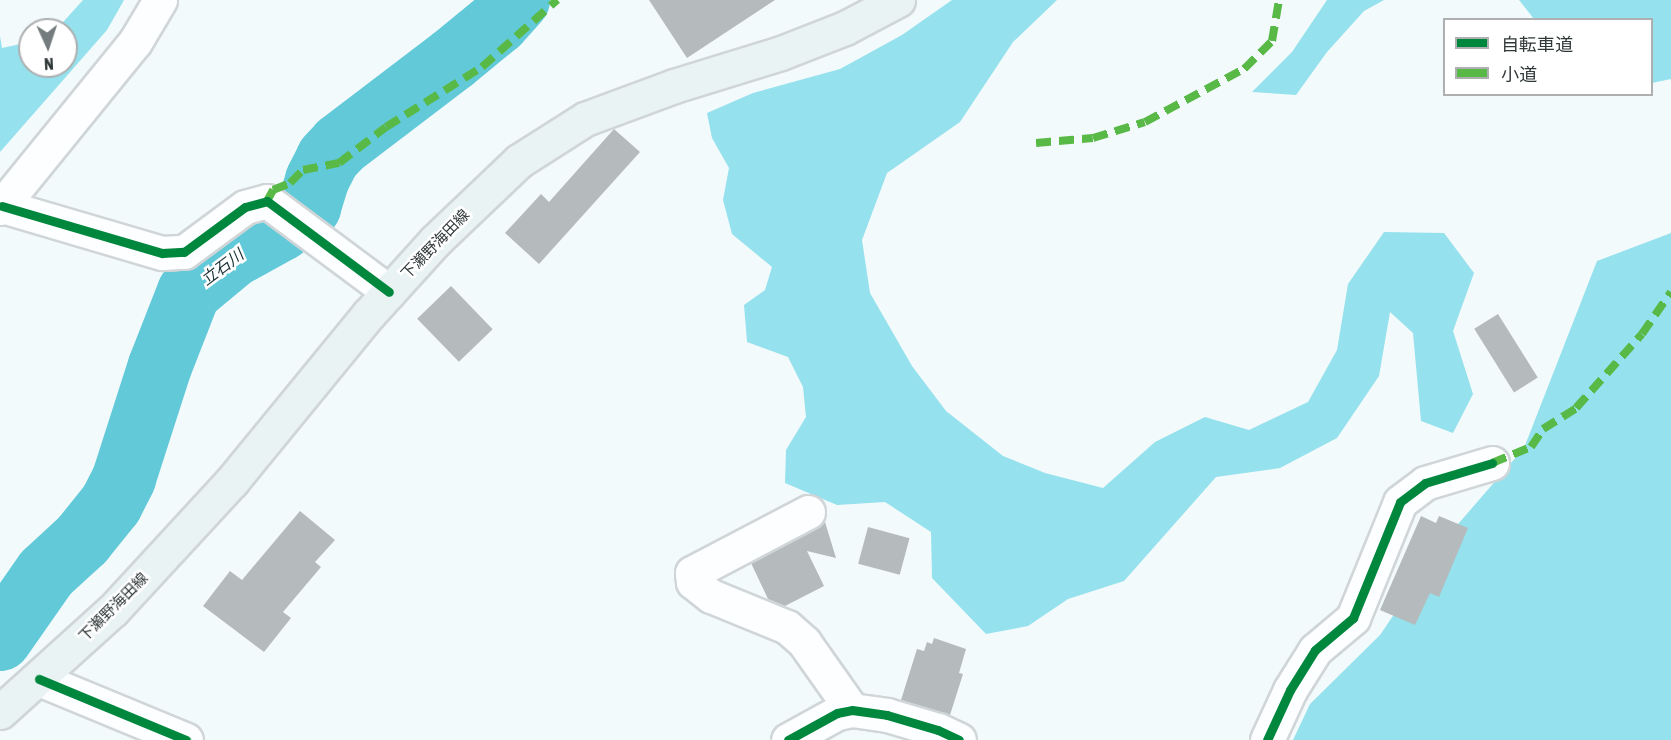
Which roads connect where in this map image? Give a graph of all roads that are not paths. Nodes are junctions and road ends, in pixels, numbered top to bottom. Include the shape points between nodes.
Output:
1 (160, 0) edge
2 (898, 0) edge
3 (1, 207) edge
4 (389, 292) junction
5 (1492, 463) dead end
6 (808, 512) dead end
7 (39, 679) junction
8 (852, 710) junction
9 (0, 712) edge
10 (186, 740) edge
11 (788, 740) edge
12 (958, 740) edge
13 (1267, 740) edge

1 - 3 street via 135,42
2 - 4 main road, 下瀬野海田線 via 846,28 803,45 585,119 519,160 435,241
3 - 4 street via 162,253 184,252 245,207 267,201
4 - 7 main road, 下瀬野海田線 via 224,489 113,610
5 - 13 street via 1425,483 1400,502 1353,618 1315,650 1290,690
6 - 8 street via 692,573 693,582 721,601 787,627 804,642
7 - 9 main road, 下瀬野海田線
7 - 10 street
8 - 11 street via 837,713
8 - 12 street via 888,716

